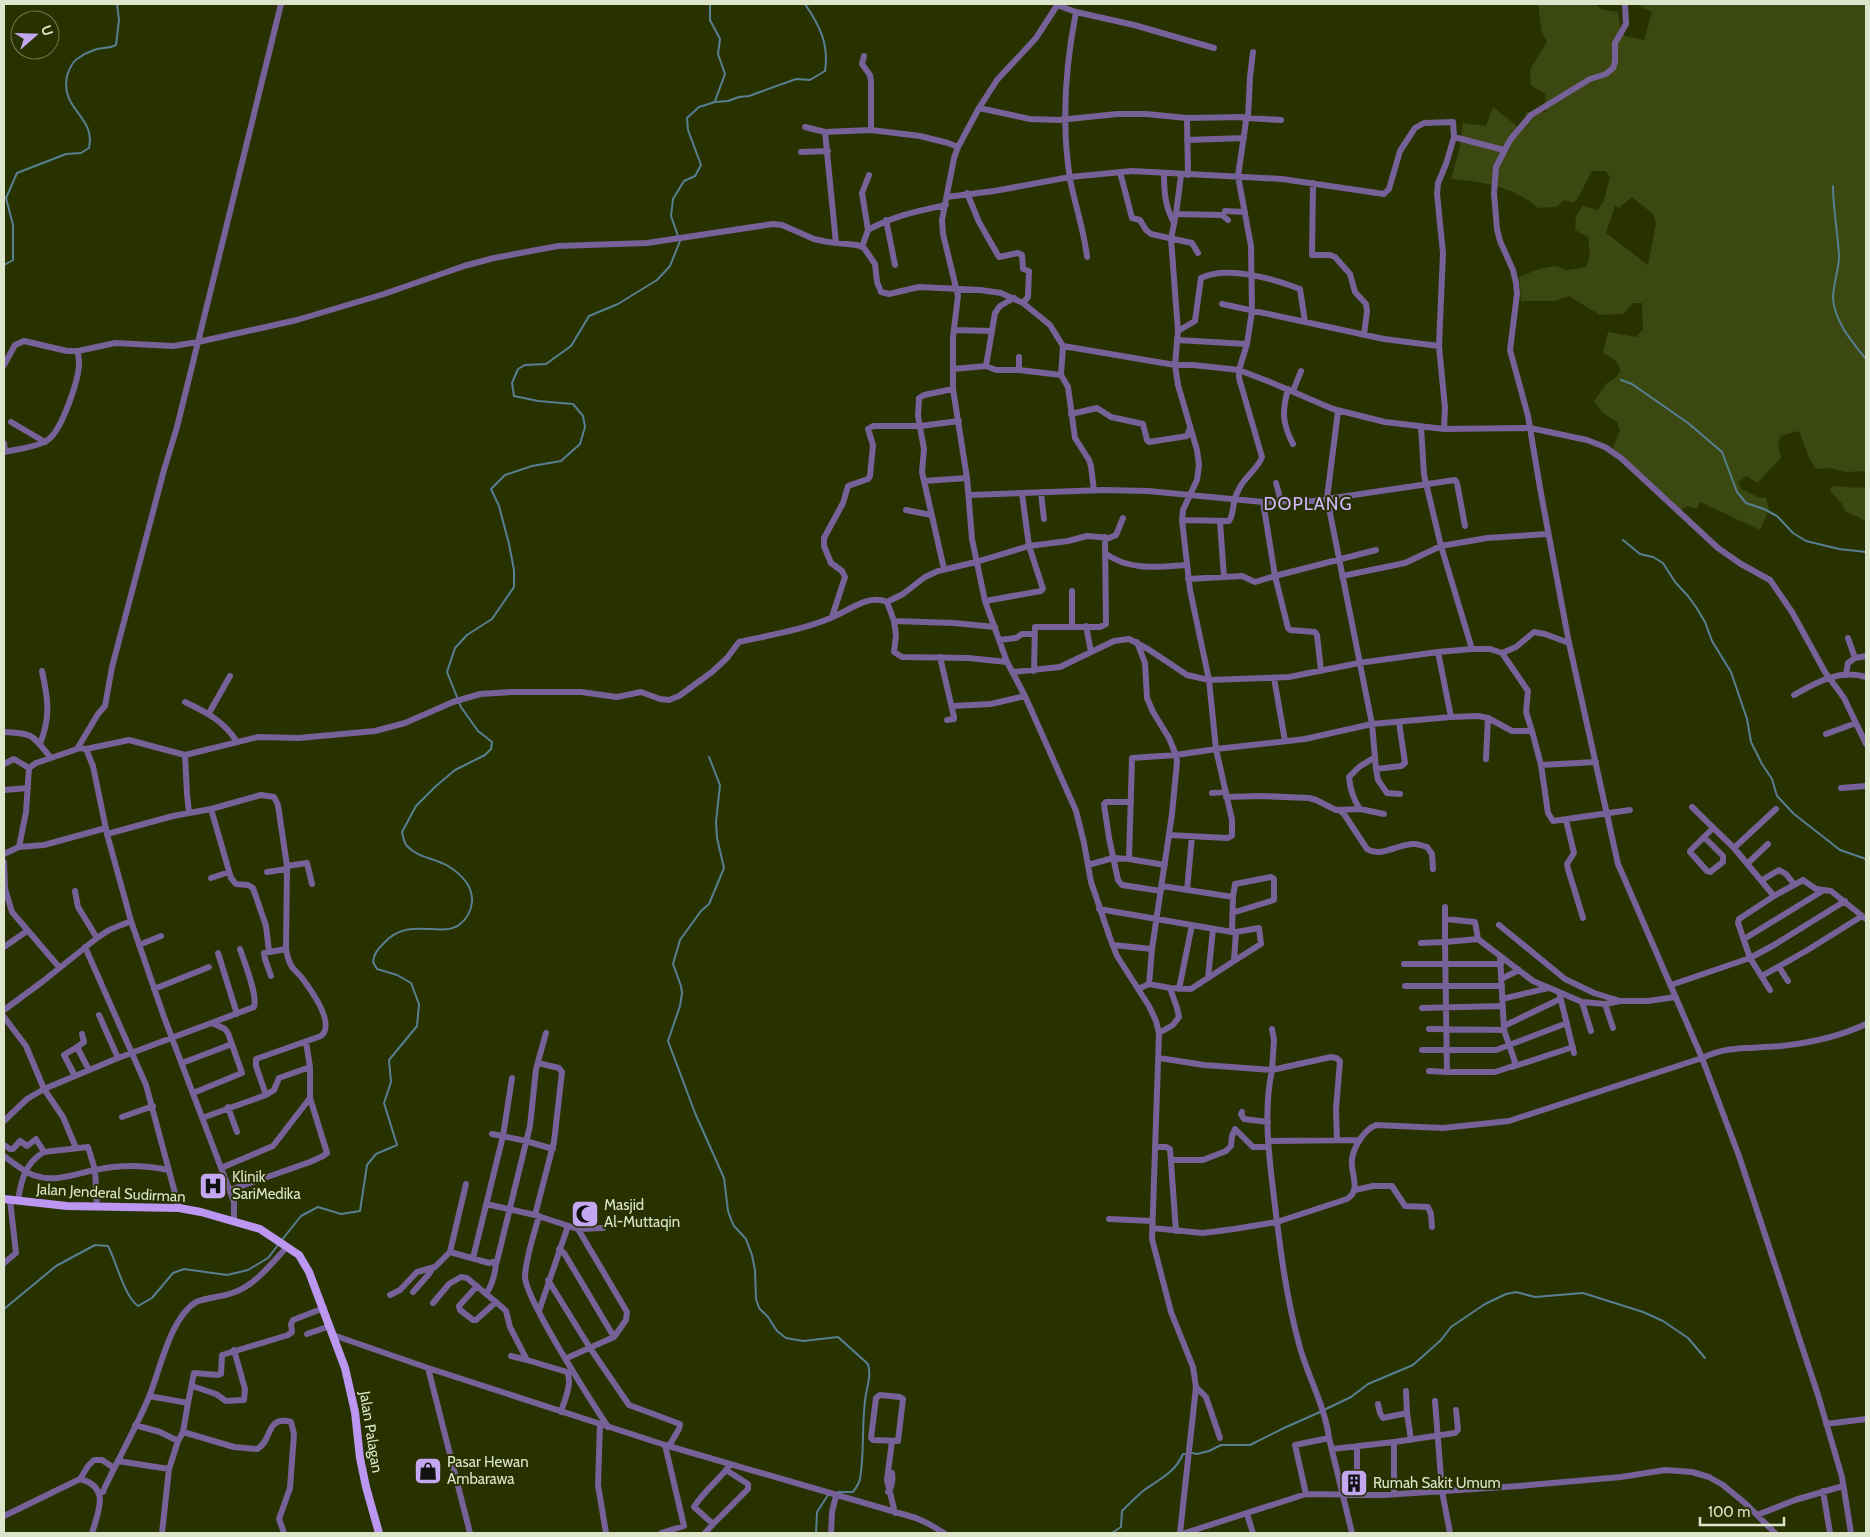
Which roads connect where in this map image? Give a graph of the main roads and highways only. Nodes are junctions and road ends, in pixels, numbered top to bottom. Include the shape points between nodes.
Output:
1 (10, 1200) edge
2 (333, 1335) joint
3 (379, 1533) edge

1 - 2 main road, Jalan Jenderal Sudirman via 97,1207 179,1208 260,1229 299,1256 310,1272
2 - 3 main road, Jalan Palagan via 351,1388 360,1458

